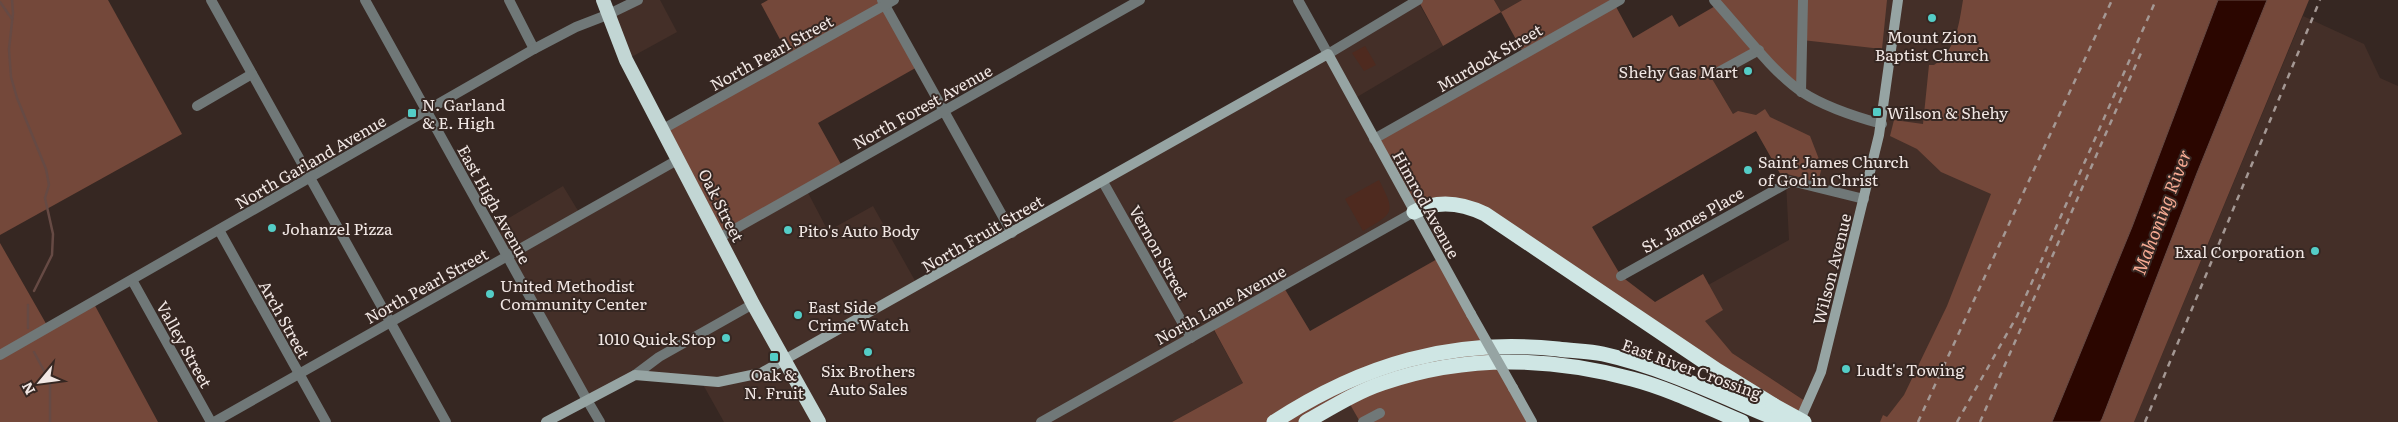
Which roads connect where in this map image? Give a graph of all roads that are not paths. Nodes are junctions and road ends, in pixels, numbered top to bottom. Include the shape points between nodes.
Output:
1 (211, 0) edge
2 (365, 0) edge
3 (508, 0) edge
4 (603, 0) edge
5 (638, 0) edge
6 (1140, 0) edge
7 (1298, 0) edge
8 (1418, 0) edge
9 (1620, 0) edge
10 (1714, 0) edge
11 (1803, 0) edge
12 (1898, 0) edge
13 (887, 2) edge
14 (608, 15) junction
15 (534, 49) junction
16 (1759, 50) junction
17 (1328, 54) junction
18 (1718, 73) dead end
19 (252, 74) junction
20 (1802, 92) junction
21 (197, 106) dead end
22 (426, 111) junction
23 (944, 111) junction
24 (1882, 124) junction
25 (663, 129) junction
26 (1374, 140) junction
27 (678, 159) junction
28 (310, 178) junction
29 (1102, 182) junction
30 (1864, 199) junction
31 (1414, 212) junction
32 (219, 230) junction
33 (1012, 233) junction
34 (719, 238) junction
35 (508, 256) junction
36 (1621, 276) dead end
37 (132, 280) junction
38 (753, 304) junction
39 (390, 322) junction
40 (1190, 338) junction
41 (0, 355) edge
42 (785, 361) junction
43 (299, 374) junction
44 (635, 375) junction
45 (587, 400) junction
46 (1770, 410) junction
47 (1380, 413) dead end
48 (213, 422) edge
49 (326, 422) edge
50 (446, 422) edge
51 (546, 422) edge
52 (600, 422) edge
53 (818, 422) edge
54 (1041, 422) edge
55 (1274, 422) edge
56 (1306, 422) edge
57 (1363, 422) edge
58 (1532, 422) edge
59 (1742, 422) edge
60 (1784, 422) edge
61 (1799, 422) edge
62 (1804, 422) edge

1 - 19 street
2 - 22 street, East High Avenue
3 - 15 street
4 - 14 highway, Oak Street
5 - 14 street, North Garland Avenue
6 - 23 street, North Forest Avenue
7 - 17 street, Himrod Avenue
8 - 17 street
9 - 26 street, Murdock Street
10 - 16 street
11 - 20 street
12 - 24 main road, Wilson Avenue
13 - 23 street
13 - 25 street, North Pearl Street
14 - 15 street, North Garland Avenue
14 - 25 highway, Oak Street via 626,60
15 - 22 street, North Garland Avenue
16 - 18 street
16 - 20 street
17 - 26 main road, Himrod Avenue
17 - 29 main road, North Fruit Street
19 - 21 street
19 - 28 street
20 - 24 street
22 - 28 street, North Garland Avenue
22 - 35 street, East High Avenue
23 - 33 street
23 - 34 street, North Forest Avenue
24 - 30 main road, Wilson Avenue
25 - 27 highway, Oak Street
26 - 31 main road, Himrod Avenue
27 - 34 highway, Oak Street
27 - 35 street, North Pearl Street
28 - 32 street, North Garland Avenue
28 - 39 street
29 - 33 main road, North Fruit Street
29 - 40 street, Vernon Street
30 - 36 street, St. James Place via 1791,181
30 - 61 main road, Wilson Avenue via 1821,372
31 - 40 street, North Lane Avenue
31 - 46 highway via 1451,204 1485,214 1718,371
31 - 58 main road, Himrod Avenue, bridge
32 - 37 street, North Garland Avenue
32 - 43 street, Arch Street
33 - 42 main road, North Fruit Street
34 - 38 highway, Oak Street
35 - 39 street, North Pearl Street
35 - 45 street, East High Avenue
37 - 41 street, North Garland Avenue
37 - 48 street, Valley Street
38 - 42 highway, Oak Street
38 - 44 street via 659,357
39 - 43 street, North Pearl Street
39 - 50 street
40 - 54 street, North Lane Avenue
42 - 44 main road, North Fruit Street via 761,373 730,381
42 - 53 highway, Oak Street
43 - 48 street, North Pearl Street
43 - 49 street, Arch Street
44 - 45 main road
45 - 51 main road
45 - 52 street, East High Avenue
46 - 55 highway, East River Crossing via 1602,354 1509,346 1460,348 1385,367 1334,387
46 - 60 highway, East River Crossing
46 - 62 highway, bridge
47 - 57 street
56 - 59 highway, East River Crossing via 1383,382 1430,370 1486,362 1543,362 1634,379

